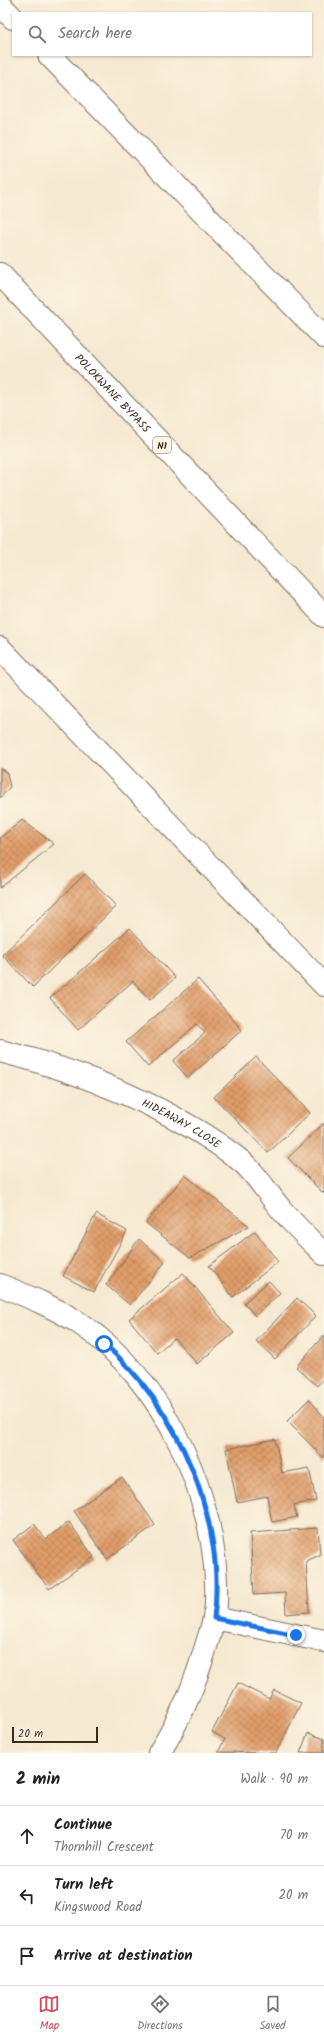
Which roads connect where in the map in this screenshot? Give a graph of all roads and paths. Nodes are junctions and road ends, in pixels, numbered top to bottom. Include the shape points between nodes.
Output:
1 (0, 5) edge
2 (12, 17) edge
3 (50, 56) edge
4 (0, 274) edge
5 (324, 337) edge
6 (324, 616) edge
7 (0, 648) edge
8 (324, 984) edge
9 (0, 1051) edge
10 (324, 1254) edge
11 (0, 1285) edge
12 (214, 1618) junction
13 (324, 1641) edge
14 (159, 1753) edge

1 - 2 main road
3 - 5 main road
4 - 6 main road, POLOKWANE BYPASS / N1
7 - 8 main road
9 - 10 main road, HIDEAWAY CLOSE via 52,1065 123,1092 192,1128 242,1162 281,1210
11 - 12 main road via 42,1302 79,1323 116,1354 156,1400 183,1447 202,1496 213,1548 216,1602
12 - 13 main road
12 - 14 main road via 195,1684

